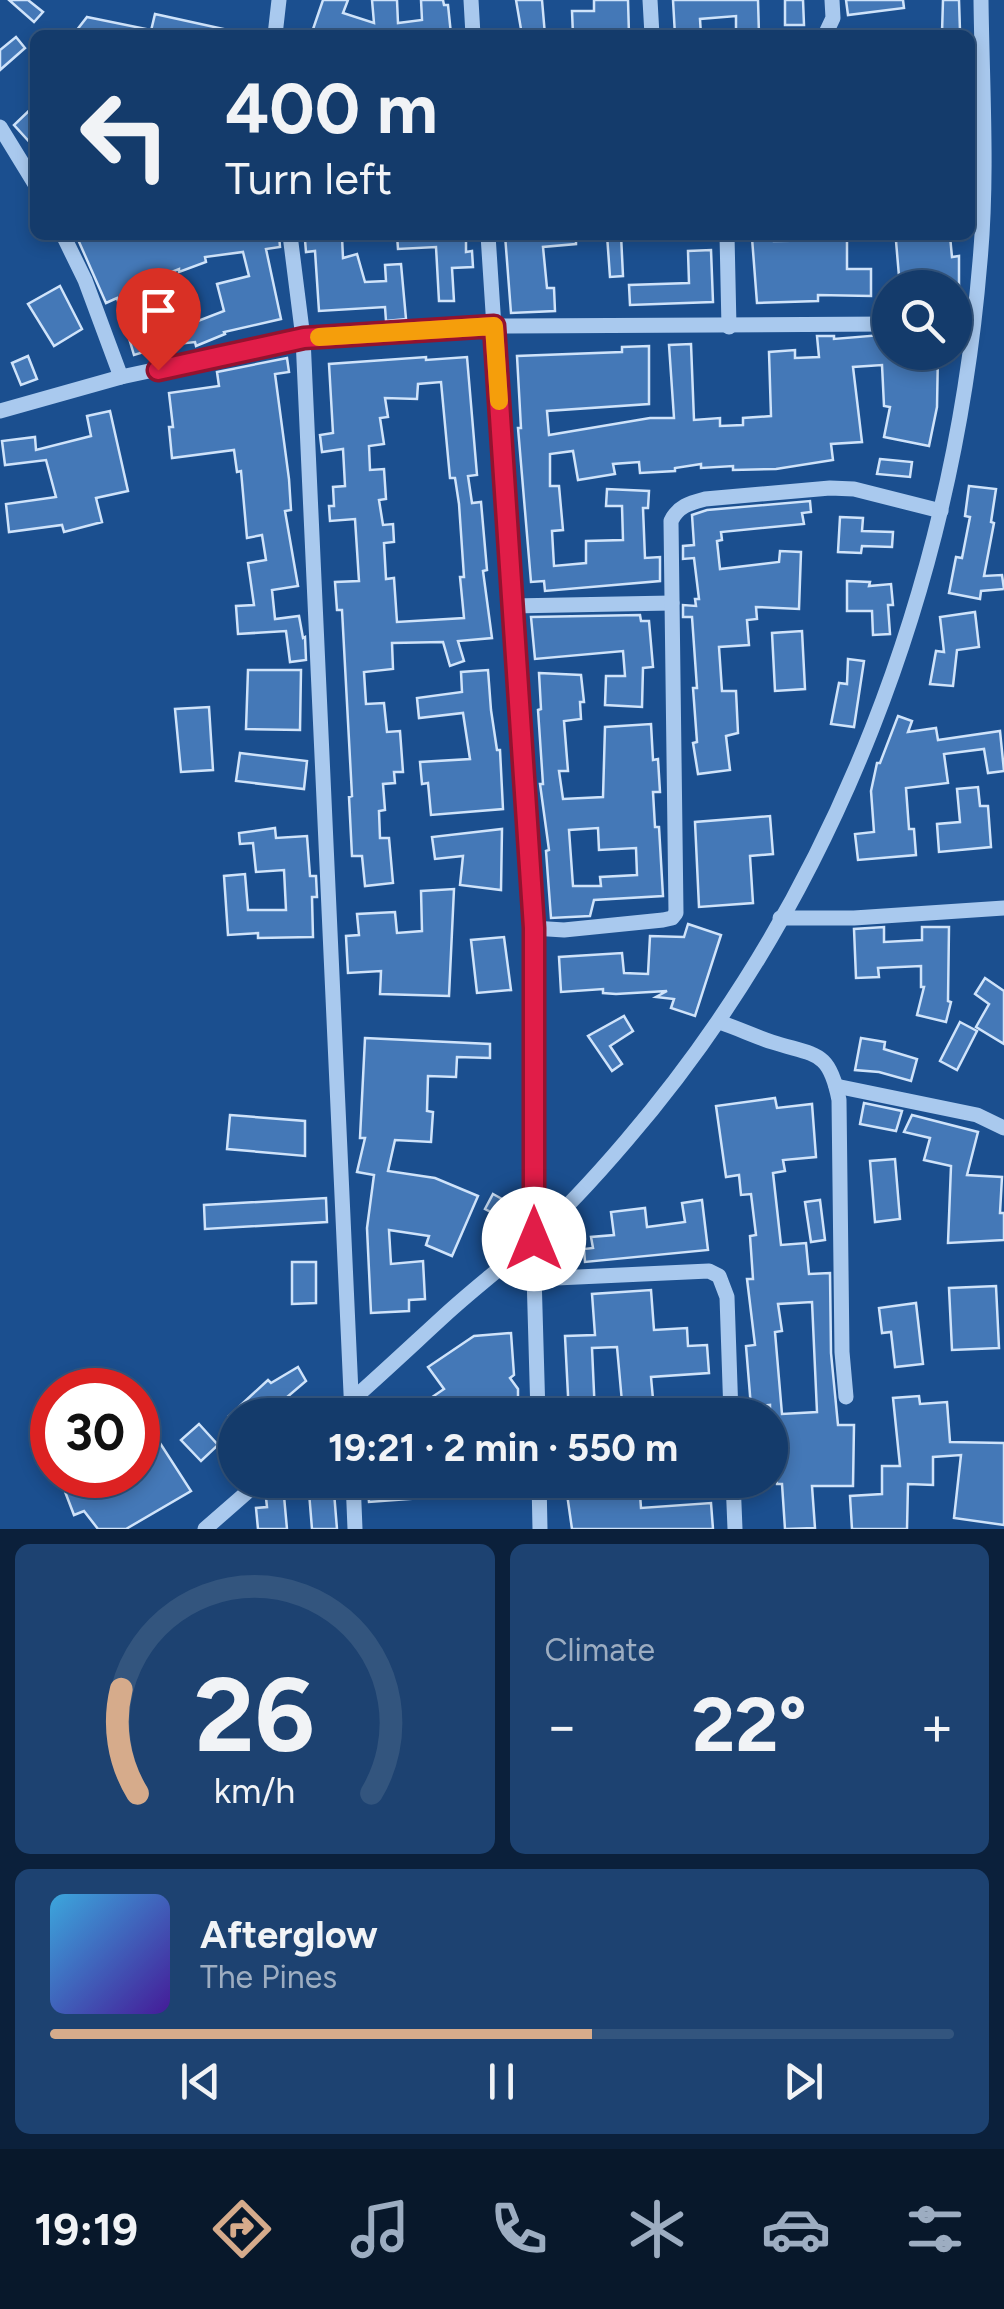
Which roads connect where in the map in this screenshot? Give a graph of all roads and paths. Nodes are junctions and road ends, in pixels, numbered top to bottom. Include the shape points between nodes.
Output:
1 (279, 0) edge
2 (470, 0) edge
3 (650, 0) edge
4 (832, 0) edge
5 (981, 0) edge
6 (276, 30) edge
7 (473, 30) edge
8 (652, 30) edge
9 (828, 30) edge
10 (0, 127) edge
11 (30, 176) edge
12 (65, 240) edge
13 (291, 240) edge
14 (488, 240) edge
15 (728, 240) edge
16 (872, 324) edge
17 (974, 324) joint
18 (494, 326) junction
19 (729, 327) junction
20 (304, 338) junction
21 (121, 378) junction
22 (0, 411) edge
23 (941, 511) junction
24 (672, 603) junction
25 (511, 606) junction
26 (1004, 908) edge
27 (780, 918) junction
28 (534, 928) junction
29 (719, 1022) junction
30 (836, 1086) junction
31 (1004, 1128) edge
32 (534, 1239) junction
33 (534, 1278) junction
34 (846, 1397) dead end
35 (351, 1398) edge
36 (362, 1398) edge
37 (538, 1398) edge
38 (730, 1398) edge
39 (240, 1498) edge
40 (354, 1498) edge
41 (539, 1498) edge
42 (733, 1498) edge
43 (205, 1529) edge
44 (355, 1529) edge
45 (540, 1529) edge
46 (734, 1529) edge

1 - 6 street
2 - 7 street
3 - 8 street
4 - 9 street
5 - 17 street via 985,164
10 - 11 street
12 - 21 street
13 - 20 street
14 - 18 street
15 - 19 street
16 - 19 street
17 - 23 street
18 - 19 street
18 - 20 street
18 - 25 street
20 - 21 street
20 - 35 street
21 - 22 street
23 - 24 street via 830,488 686,505 671,521
23 - 27 street via 884,698 820,850
24 - 25 street
24 - 28 street via 676,913 664,920
25 - 28 street
26 - 27 street
27 - 29 street
28 - 32 street
29 - 30 street via 806,1050 822,1060
29 - 32 street via 626,1140
30 - 31 street via 977,1115
30 - 34 street
32 - 33 street
32 - 36 street
33 - 37 street
33 - 38 street via 709,1271 719,1276 727,1297
39 - 43 street
40 - 44 street
41 - 45 street
42 - 46 street

